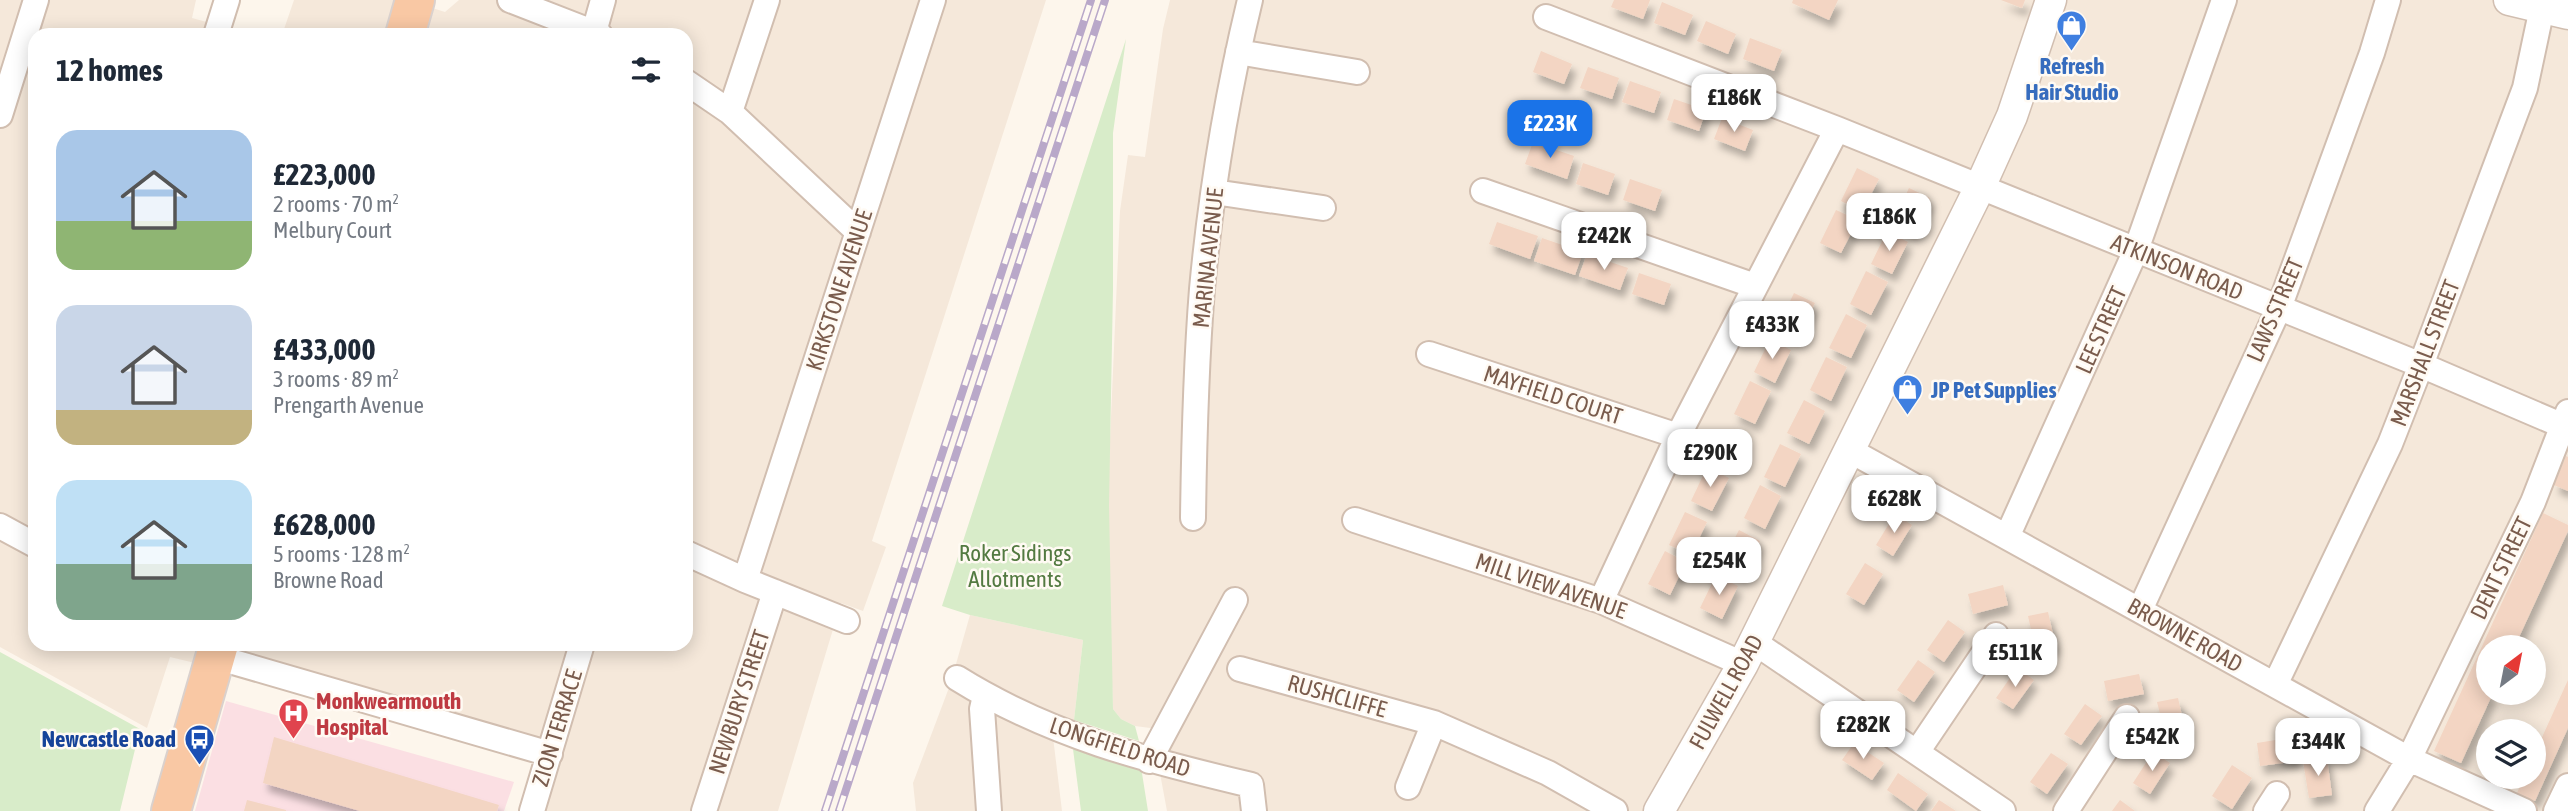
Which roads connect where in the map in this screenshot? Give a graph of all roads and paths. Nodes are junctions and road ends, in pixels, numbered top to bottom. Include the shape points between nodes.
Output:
1 (36, 0) edge
2 (227, 0) edge
3 (415, 0) edge
4 (510, 0) edge
5 (603, 0) edge
6 (766, 0) edge
7 (933, 0) edge
8 (1250, 0) edge
9 (2051, 0) edge
10 (2224, 0) edge
11 (2388, 0) edge
12 (2509, 0) edge
13 (2555, 11) edge
14 (1546, 17) dead end
15 (218, 28) edge
16 (407, 28) edge
17 (582, 28) edge
18 (598, 28) edge
19 (1238, 52) junction
20 (1357, 72) dead end
21 (693, 87) edge
22 (730, 111) junction
23 (0, 116) edge
24 (1836, 129) junction
25 (1980, 187) junction
26 (1483, 191) dead end
27 (1214, 192) junction
28 (1323, 208) dead end
29 (858, 232) junction
30 (2136, 250) junction
31 (1755, 286) junction
32 (2279, 308) junction
33 (1429, 354) dead end
34 (2421, 365) junction
35 (2566, 422) edge
36 (1678, 436) junction
37 (1851, 450) junction
38 (1193, 518) dead end
39 (1355, 520) dead end
40 (0, 526) edge
41 (2007, 537) junction
42 (28, 541) edge
43 (693, 556) edge
44 (745, 580) junction
45 (775, 592) junction
46 (1601, 601) junction
47 (1223, 610) dead end
48 (2140, 610) junction
49 (847, 621) dead end
50 (1996, 635) dead end
51 (217, 651) edge
52 (219, 651) edge
53 (580, 651) edge
54 (1749, 653) junction
55 (1240, 669) dead end
56 (957, 678) dead end
57 (2274, 685) junction
58 (985, 696) junction
59 (2127, 717) dead end
60 (1434, 723) junction
61 (1917, 752) junction
62 (550, 754) junction
63 (2409, 759) junction
64 (1149, 761) junction
65 (2568, 786) edge
66 (1408, 787) dead end
67 (1663, 810) edge
68 (171, 811) edge
69 (532, 811) edge
70 (704, 811) edge
71 (989, 811) edge
72 (1254, 811) edge
73 (1615, 811) edge
74 (2003, 811) edge
75 (2066, 811) edge
76 (2377, 811) edge
77 (2524, 811) edge
78 (2556, 811) edge

1 - 23 street
2 - 15 street
3 - 16 highway
4 - 17 street
5 - 18 street
6 - 22 street
7 - 29 street, KIRKSTONE AVENUE
8 - 19 street, MARINA AVENUE
9 - 25 street, FULWELL ROAD via 2012,116
10 - 30 street, LEE STREET
11 - 32 street, LAWS STREET
12 - 13 street
13 - 34 street, MARSHALL STREET
14 - 24 street, ATKINSON ROAD
19 - 20 street
19 - 27 street, MARINA AVENUE
21 - 22 street
22 - 29 street
24 - 25 street, ATKINSON ROAD
24 - 31 street
25 - 30 street, ATKINSON ROAD
25 - 37 street, FULWELL ROAD
26 - 31 street
27 - 28 street
27 - 38 street, MARINA AVENUE via 1202,288
29 - 44 street, KIRKSTONE AVENUE
30 - 32 street, ATKINSON ROAD
30 - 41 street, LEE STREET
31 - 36 street
32 - 34 street, ATKINSON ROAD
32 - 48 street, LAWS STREET
33 - 36 street, MAYFIELD COURT
34 - 35 street, ATKINSON ROAD
34 - 57 street, MARSHALL STREET via 2390,444
35 - 63 street, DENT STREET via 2533,502
36 - 46 street
37 - 41 street, BROWNE ROAD
37 - 54 street, FULWELL ROAD
39 - 46 street, MILL VIEW AVENUE
40 - 42 street
41 - 48 street, BROWNE ROAD
43 - 44 street
44 - 45 street
45 - 49 street
45 - 70 street, NEWBURY STREET
46 - 54 street, MILL VIEW AVENUE
47 - 64 street
48 - 57 street, BROWNE ROAD
50 - 61 street
51 - 68 highway
52 - 62 street via 252,667
53 - 62 street, ZION TERRACE
54 - 61 street, MILL VIEW AVENUE
54 - 67 street, FULWELL ROAD
55 - 60 street, RUSHCLIFFE
56 - 58 street, LONGFIELD ROAD
57 - 63 street, BROWNE ROAD
58 - 64 street, LONGFIELD ROAD via 1064,733
58 - 71 street
59 - 75 street
60 - 66 street
60 - 73 street, RUSHCLIFFE via 1548,773
61 - 74 street, MILL VIEW AVENUE
62 - 69 street, ZION TERRACE
63 - 76 street, DENT STREET
63 - 77 street, BROWNE ROAD
64 - 72 street, LONGFIELD ROAD via 1251,785
65 - 78 street

